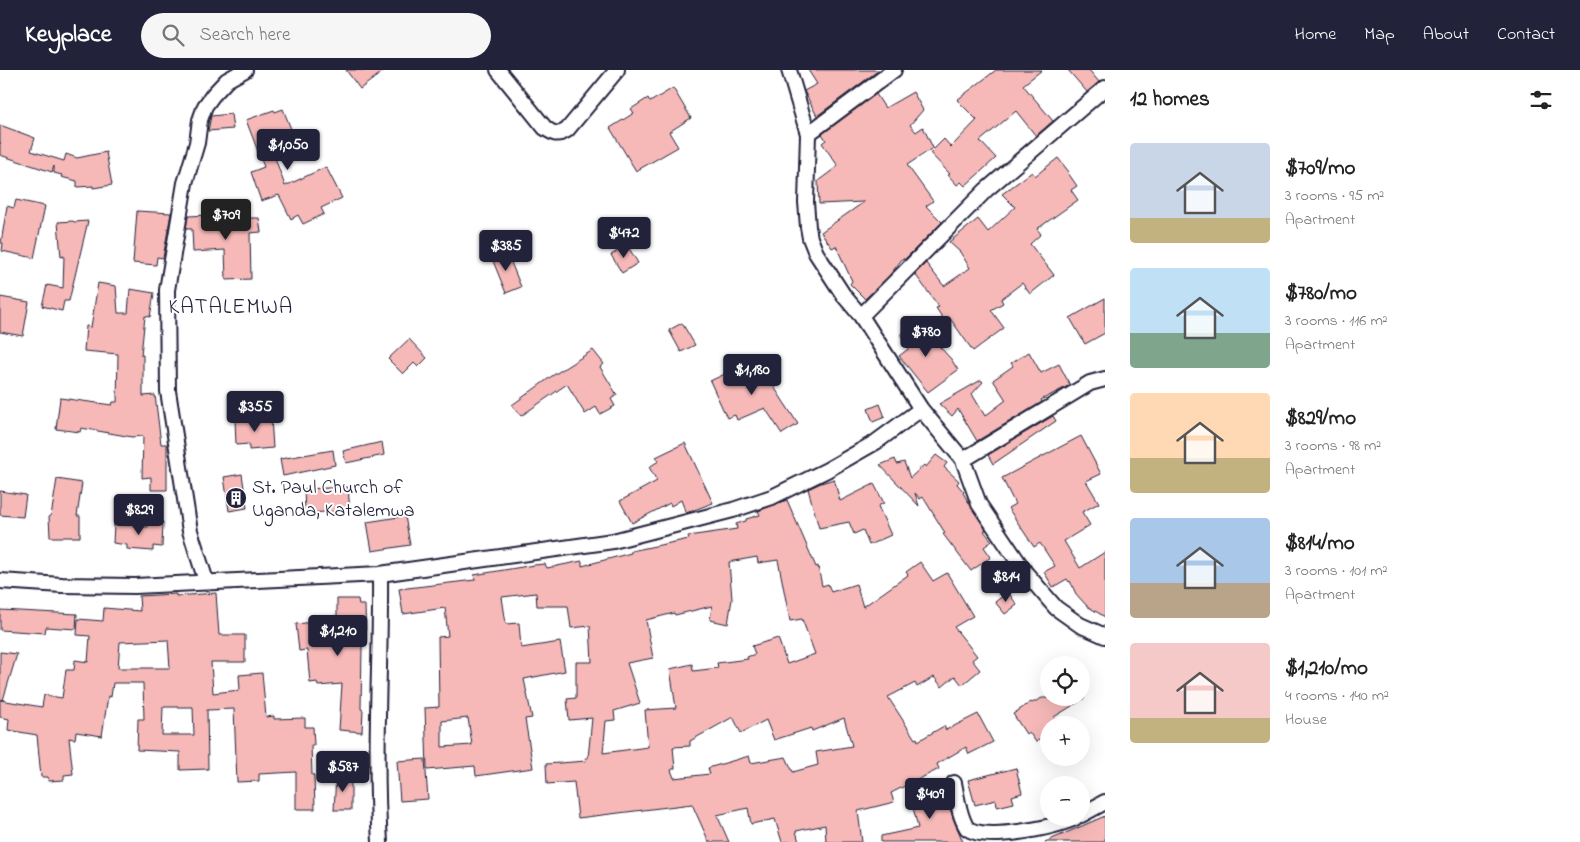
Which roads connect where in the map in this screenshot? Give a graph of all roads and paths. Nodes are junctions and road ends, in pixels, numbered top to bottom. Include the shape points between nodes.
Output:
1 (245, 70) edge
2 (498, 70) edge
3 (617, 70) edge
4 (789, 70) edge
5 (894, 70) edge
6 (1105, 88) edge
7 (808, 134) junction
8 (861, 316) junction
9 (1105, 379) edge
10 (921, 409) junction
11 (963, 460) junction
12 (380, 574) junction
13 (0, 581) edge
14 (206, 581) junction
15 (1105, 636) edge
16 (954, 783) dead end
17 (1105, 802) edge
18 (1090, 810) edge
19 (1051, 826) edge
20 (380, 842) edge

1 - 14 street via 227,80 212,95 200,120 185,183 167,290 168,391 190,530
2 - 3 street via 545,128 554,134 567,130
4 - 7 street
5 - 7 street
6 - 8 street via 986,190
7 - 8 street via 806,202 810,238 831,277
8 - 10 street
9 - 11 street via 1090,383
10 - 11 street
10 - 12 street via 876,442 828,470 772,497 733,510 614,541
11 - 15 street via 979,504 1025,572 1056,608 1080,625
12 - 14 street
12 - 20 street via 377,794
13 - 14 street via 135,586
16 - 19 street via 967,829 984,841 1007,841
17 - 18 street

